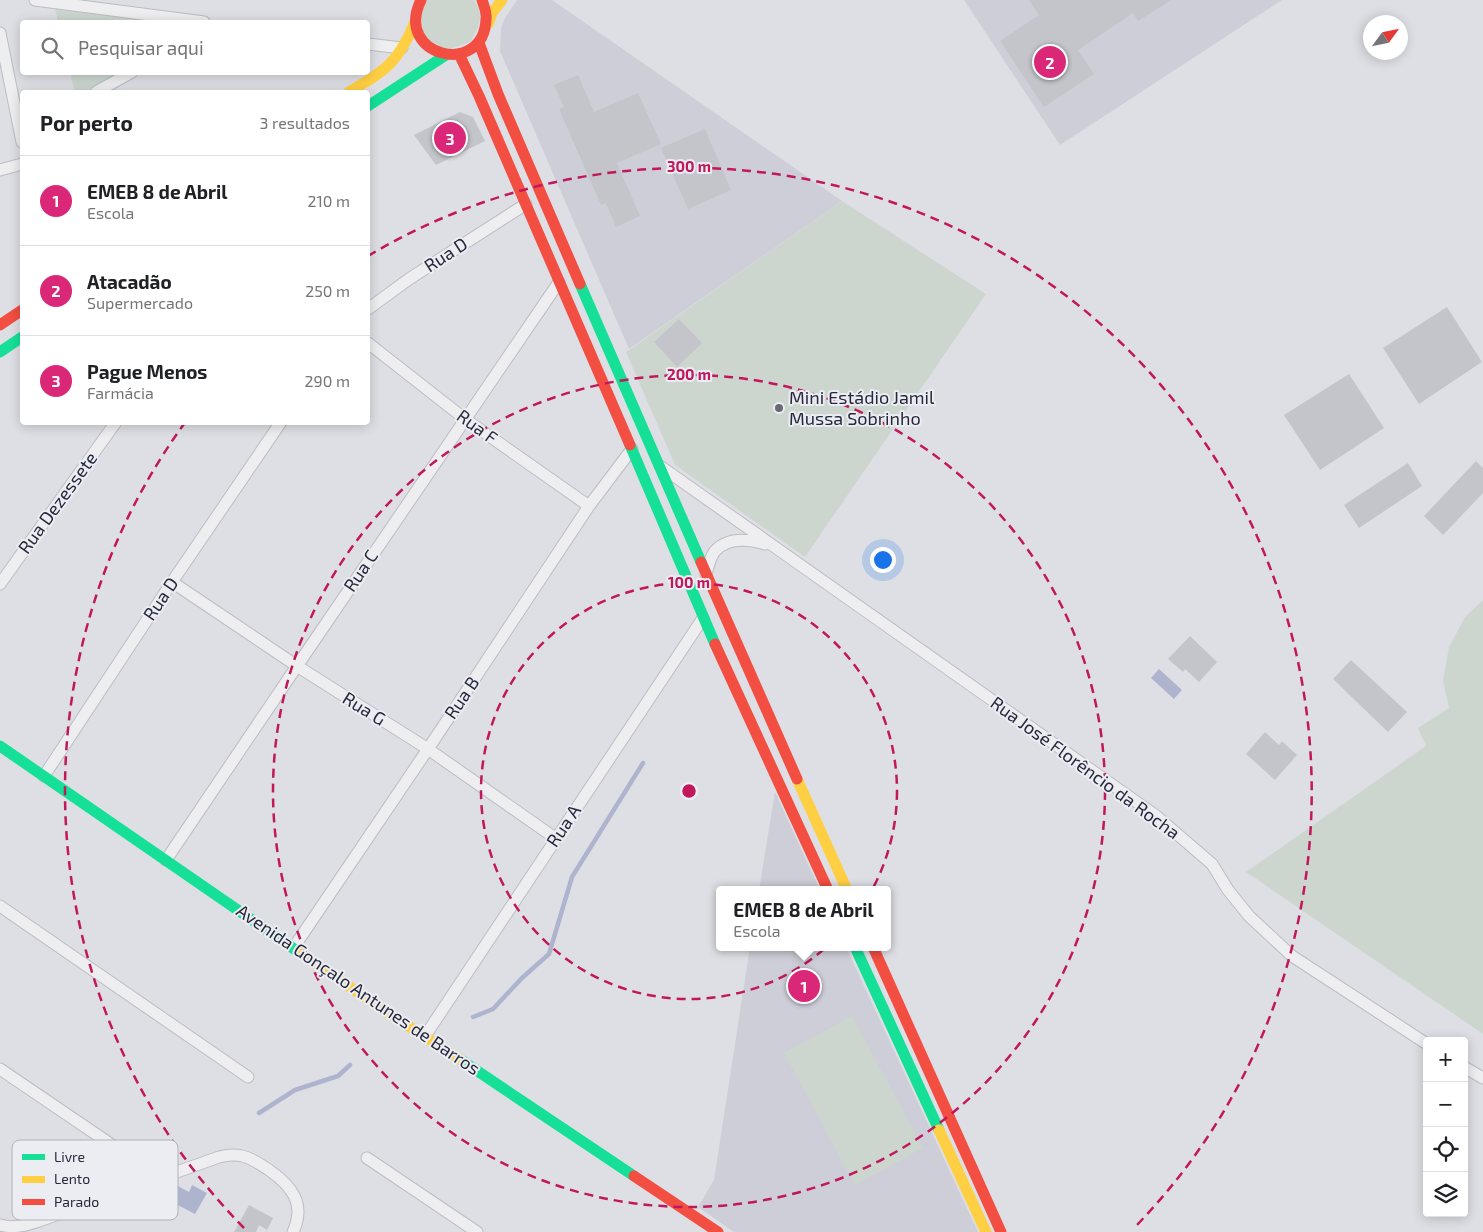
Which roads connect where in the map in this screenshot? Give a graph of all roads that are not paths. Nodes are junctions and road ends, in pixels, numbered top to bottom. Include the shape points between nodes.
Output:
1 (35, 0) edge
2 (407, 0) edge
3 (421, 0) edge
4 (482, 0) edge
5 (502, 0) edge
6 (415, 19) junction
7 (189, 20) edge
8 (487, 26) junction
9 (0, 33) edge
10 (479, 43) junction
11 (370, 44) edge
12 (402, 48) junction
13 (446, 54) junction
14 (459, 54) junction
15 (127, 75) edge
16 (100, 90) edge
17 (352, 90) edge
18 (370, 105) edge
19 (20, 132) edge
20 (20, 165) edge
21 (0, 170) edge
22 (526, 204) junction
23 (559, 282) junction
24 (370, 308) edge
25 (20, 311) edge
26 (0, 324) edge
27 (20, 338) edge
28 (370, 345) edge
29 (0, 352) edge
30 (465, 419) junction
31 (114, 425) edge
32 (279, 425) edge
33 (632, 449) junction
34 (659, 465) junction
35 (589, 506) junction
36 (774, 546) junction
37 (706, 574) junction
38 (172, 582) junction
39 (0, 584) edge
40 (703, 618) junction
41 (297, 666) junction
42 (0, 746) edge
43 (428, 749) junction
44 (44, 776) junction
45 (556, 838) junction
46 (166, 860) junction
47 (826, 886) edge
48 (845, 886) edge
49 (0, 906) edge
50 (294, 947) junction
51 (857, 951) edge
52 (875, 951) edge
53 (425, 1036) junction
54 (1423, 1041) edge
55 (0, 1069) edge
56 (1468, 1069) edge
57 (248, 1077) dead end
58 (1483, 1078) edge
59 (105, 1140) edge
60 (367, 1158) dead end
61 (178, 1171) edge
62 (42, 1220) edge
63 (0, 1226) edge
64 (295, 1231) edge
65 (477, 1232) edge
66 (718, 1232) edge
67 (986, 1232) edge
68 (1001, 1232) edge

1 - 7 street
2 - 6 main road
3 - 6 main road
4 - 8 main road via 488,16
5 - 8 main road
6 - 12 main road
6 - 13 main road via 425,44
8 - 10 main road
9 - 19 street
10 - 14 main road
10 - 34 main road via 498,94
11 - 12 street
12 - 17 main road via 389,66
13 - 14 main road
13 - 18 main road
14 - 22 main road
15 - 16 street
20 - 21 street
22 - 23 main road
22 - 24 street, Rua D
23 - 30 street, Rua C
23 - 33 main road
25 - 26 main road
27 - 29 main road
28 - 30 street, Rua F
30 - 35 street, Rua F
30 - 41 street, Rua C
31 - 39 street, Rua Dezessete
32 - 38 street, Rua D
33 - 35 street, Rua B
33 - 40 main road
34 - 36 street, Rua José Florêncio da Rocha
34 - 37 main road
35 - 43 street, Rua B
36 - 37 street, Rua José Florêncio da Rocha via 751,540 727,543 715,551
36 - 54 street, Rua José Florêncio da Rocha via 1155,815 1212,864 1249,916 1292,956
37 - 48 main road
38 - 41 street, Rua G
38 - 44 street, Rua D
40 - 45 street, Rua A
40 - 47 main road
41 - 43 street, Rua G
41 - 46 street, Rua C
42 - 44 main road, Avenida Gonçalo Antunes de Barros
43 - 45 street, Rua G
43 - 50 street, Rua B
44 - 46 main road, Avenida Gonçalo Antunes de Barros
45 - 53 street, Rua A
46 - 50 main road, Avenida Gonçalo Antunes de Barros
49 - 57 street
50 - 53 main road, Avenida Gonçalo Antunes de Barros
51 - 67 main road
52 - 68 main road
53 - 66 main road, Avenida Gonçalo Antunes de Barros
55 - 59 street
56 - 58 street
60 - 65 street
61 - 64 street via 232,1155 256,1161 284,1180 292,1191 298,1214
62 - 63 street via 20,1226

